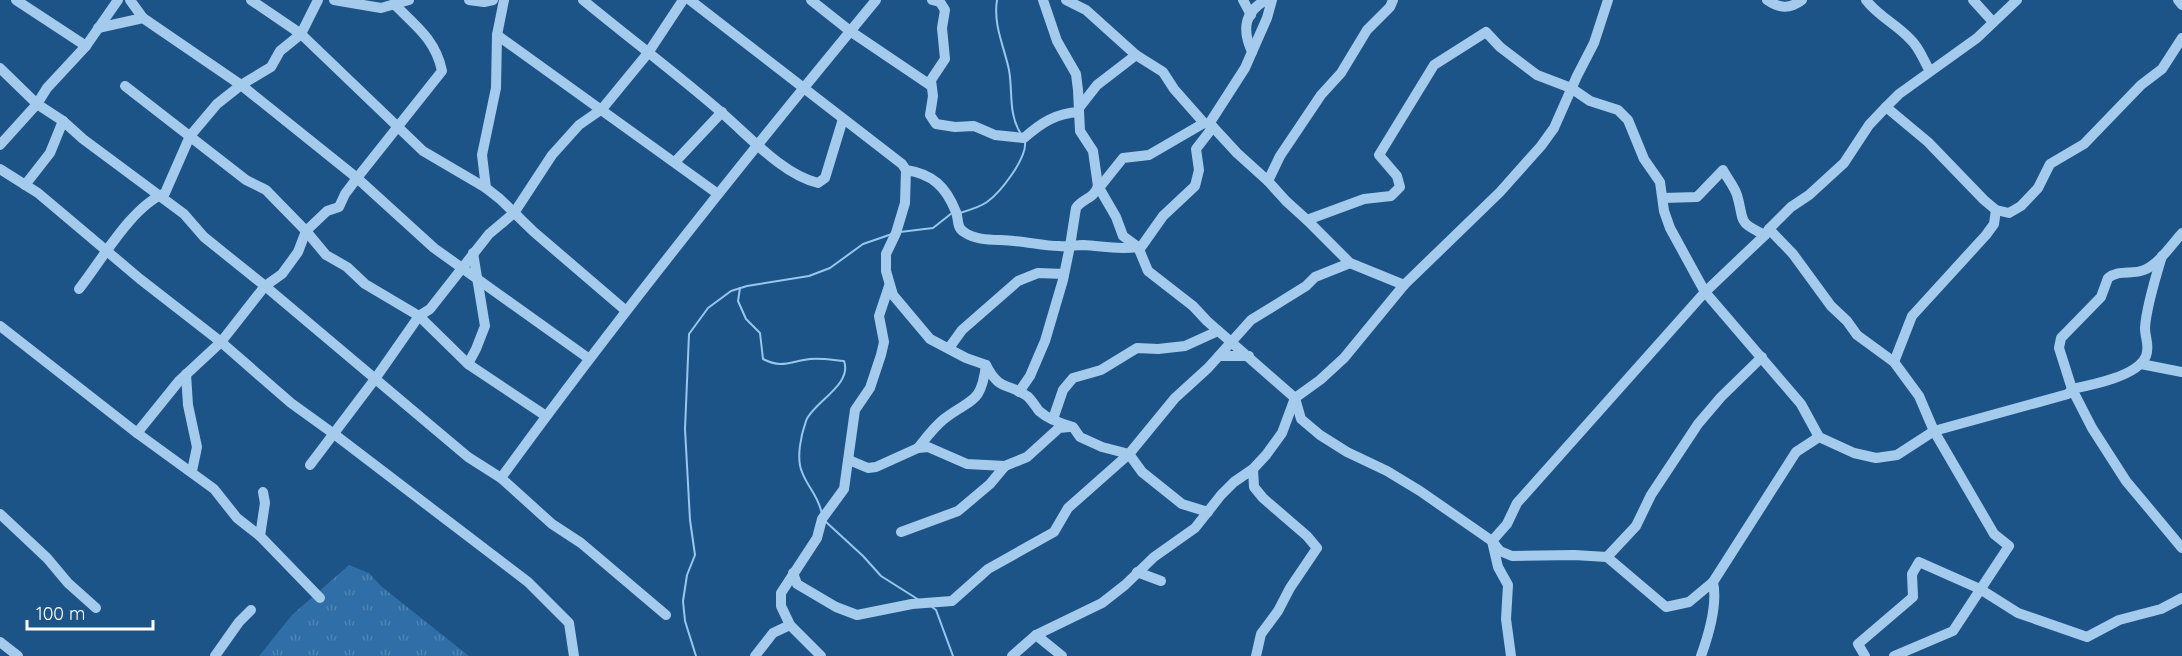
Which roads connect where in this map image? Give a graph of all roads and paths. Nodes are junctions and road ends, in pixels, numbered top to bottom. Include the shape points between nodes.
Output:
1 (16, 0) edge
2 (118, 0) edge
3 (130, 0) edge
4 (251, 0) edge
5 (318, 0) edge
6 (334, 0) edge
7 (409, 0) edge
8 (469, 0) edge
9 (493, 0) edge
10 (504, 0) edge
11 (582, 0) edge
12 (683, 0) edge
13 (690, 0) edge
14 (811, 0) edge
15 (876, 0) edge
16 (932, 0) edge
17 (1043, 0) edge
18 (1066, 0) edge
19 (1095, 0) edge
20 (1243, 0) edge
21 (1266, 0) edge
22 (1272, 0) edge
23 (1394, 0) edge
24 (1608, 0) edge
25 (1767, 0) edge
26 (1802, 0) edge
27 (1866, 0) edge
28 (1973, 0) edge
29 (2017, 0) edge
30 (2178, 0) edge
31 (394, 4) junction
32 (2182, 5) edge
33 (1086, 10) junction
34 (1251, 15) junction
35 (143, 18) junction
36 (1993, 22) junction
37 (98, 28) junction
38 (850, 31) junction
39 (301, 34) junction
40 (497, 35) junction
41 (2182, 38) edge
42 (86, 46) junction
43 (1252, 52) junction
44 (648, 53) junction
45 (1136, 55) junction
46 (0, 68) edge
47 (1930, 71) junction
48 (241, 85) junction
49 (930, 85) junction
50 (125, 86) dead end
51 (803, 87) junction
52 (1571, 88) junction
53 (37, 104) junction
54 (1886, 107) junction
55 (602, 109) junction
56 (1079, 110) junction
57 (722, 112) junction
58 (843, 118) junction
59 (63, 121) junction
60 (1209, 124) junction
61 (397, 125) junction
62 (190, 136) junction
63 (757, 144) junction
64 (0, 145) edge
65 (675, 162) junction
66 (0, 169) edge
67 (906, 170) junction
68 (357, 178) junction
69 (1268, 181) junction
70 (25, 185) junction
71 (1098, 187) junction
72 (486, 189) junction
73 (718, 194) junction
74 (158, 196) junction
75 (1663, 198) junction
76 (1996, 210) junction
77 (514, 213) junction
78 (1307, 220) junction
79 (306, 231) junction
80 (1767, 232) junction
81 (2182, 233) edge
82 (1070, 246) junction
83 (1139, 249) junction
84 (108, 252) junction
85 (473, 254) junction
86 (2163, 254) junction
87 (1350, 263) junction
88 (460, 269) junction
89 (1064, 274) junction
90 (478, 281) junction
91 (890, 281) junction
92 (1404, 285) junction
93 (265, 286) junction
94 (79, 290) dead end
95 (1706, 292) junction
96 (625, 310) junction
97 (419, 316) junction
98 (0, 326) edge
99 (1218, 331) junction
100 (1232, 341) junction
101 (222, 342) junction
102 (950, 348) junction
103 (1219, 356) junction
104 (1249, 356) junction
105 (1762, 357) junction
106 (588, 358) junction
107 (1894, 362) junction
108 (468, 364) junction
109 (2141, 364) junction
110 (986, 365) junction
111 (2182, 372) edge
112 (186, 374) junction
113 (375, 379) junction
114 (2072, 389) junction
115 (1019, 392) junction
116 (1295, 398) junction
117 (546, 416) junction
118 (1053, 419) junction
119 (1074, 427) junction
120 (1935, 431) junction
121 (137, 433) junction
122 (334, 434) junction
123 (1819, 437) junction
124 (918, 448) junction
125 (1129, 454) junction
126 (849, 460) junction
127 (310, 465) dead end
128 (1005, 466) junction
129 (1254, 469) junction
130 (192, 471) junction
131 (501, 477) junction
132 (263, 492) dead end
133 (1208, 512) junction
134 (0, 514) edge
135 (901, 532) dead end
136 (260, 536) junction
137 (1492, 541) junction
138 (2182, 548) edge
139 (1607, 557) junction
140 (1137, 572) junction
141 (793, 573) junction
142 (1161, 581) dead end
143 (1713, 582) junction
144 (1980, 589) junction
145 (320, 598) dead end
146 (2182, 598) edge
147 (96, 608) dead end
148 (251, 610) dead end
149 (666, 615) dead end
150 (790, 625) junction
151 (1036, 635) junction
152 (0, 642) edge
153 (18, 656) edge
154 (215, 656) edge
155 (574, 656) edge
156 (755, 656) edge
157 (821, 656) edge
158 (1012, 656) edge
159 (1062, 656) edge
160 (1256, 656) edge
161 (1511, 656) edge
162 (1701, 656) edge
163 (1865, 656) edge
164 (1894, 656) edge

1 - 42 street
2 - 37 street
3 - 35 street
4 - 39 street
5 - 39 street
6 - 31 street via 381,8
7 - 31 street
8 - 9 street
10 - 40 street
11 - 44 street
12 - 44 street
13 - 51 street
14 - 38 street
15 - 38 street
16 - 49 street via 940,2 945,10 945,59
17 - 56 street via 1057,41 1076,74
18 - 33 street
19 - 33 street
20 - 34 street
21 - 34 street
22 - 43 street
23 - 69 street via 1367,30 1341,73 1321,95
24 - 52 street via 1597,36
25 - 26 street via 1778,7 1791,7
27 - 47 street via 1911,39
28 - 36 street
29 - 36 street
30 - 32 street
31 - 61 street via 426,35 439,55 442,70
33 - 45 street
34 - 43 street via 1246,22 1246,38
35 - 37 street
35 - 48 street
36 - 47 street
37 - 42 street
38 - 49 street
38 - 51 street
39 - 48 street via 280,51 271,67
39 - 61 street
40 - 55 street
40 - 72 street via 496,88 482,155
41 - 76 street via 2162,69 2084,144 2050,164 2038,188 2020,206 2009,213
42 - 53 street
43 - 60 street
44 - 55 street
44 - 57 street
45 - 56 street via 1097,85
45 - 60 street via 1163,72 1174,89
46 - 53 street
47 - 54 street
48 - 62 street via 217,104
48 - 68 street
49 - 56 street via 930,115 942,127 974,126 995,135 1024,138 1061,113
50 - 62 street
51 - 58 street
51 - 63 street
52 - 75 street via 1590,101 1618,110 1628,120 1644,159 1660,182
52 - 78 street via 1537,75 1486,32 1434,65 1379,155 1397,176 1400,187 1391,196 1364,199
52 - 92 street via 1554,128 1534,155
53 - 59 street
53 - 64 street
54 - 76 street via 1928,142
54 - 80 street via 1844,163
55 - 65 street
55 - 77 street via 579,125 552,155
56 - 71 street via 1080,130 1096,159
57 - 63 street
57 - 65 street
58 - 63 street via 825,178 818,183 790,170
58 - 67 street
59 - 70 street via 50,153
59 - 74 street
60 - 69 street
60 - 71 street via 1149,155 1123,158
60 - 83 street via 1196,149 1199,170 1195,186 1163,216
61 - 68 street
61 - 72 street via 423,152
62 - 74 street via 165,193
62 - 79 street via 246,180 266,190
63 - 73 street
65 - 73 street
66 - 70 street
67 - 82 street via 922,172 942,186 963,231 995,241
67 - 91 street via 905,203 886,254
68 - 79 street via 339,207 327,211
68 - 88 street
69 - 78 street
70 - 84 street
71 - 82 street via 1094,195 1076,208
71 - 83 street via 1123,236
72 - 77 street
73 - 96 street
74 - 84 street via 131,218
74 - 93 street
75 - 80 street via 1696,197 1722,170 1736,192 1741,220 1753,230
75 - 95 street via 1670,228
76 - 107 street via 1994,224 1986,235 1912,316
77 - 85 street
77 - 96 street
78 - 87 street
79 - 93 street via 298,252 282,274
79 - 97 street via 326,255
80 - 95 street
80 - 107 street via 1793,254 1857,335
81 - 86 street
82 - 83 street
82 - 89 street
83 - 99 street via 1148,271
84 - 94 street
84 - 101 street
85 - 88 street
85 - 90 street
86 - 109 street via 2145,329 2148,346
86 - 114 street via 2142,271 2112,275 2101,297 2061,338 2059,348
87 - 92 street
87 - 100 street via 1315,277 1262,312
88 - 90 street
88 - 97 street via 430,309
89 - 102 street via 1038,273 1018,281 962,330
89 - 115 street via 1045,341
90 - 106 street
90 - 108 street via 485,326
91 - 102 street via 893,295 925,335
91 - 126 street via 879,316 884,342 870,388 855,410
92 - 116 street via 1344,358
93 - 101 street
93 - 113 street
95 - 105 street
95 - 137 street via 1517,503 1507,524
96 - 106 street
97 - 108 street
97 - 113 street
98 - 121 street
99 - 100 street
99 - 118 street via 1185,346 1137,348 1101,370 1072,378 1063,390
100 - 103 street
100 - 104 street
101 - 112 street
101 - 122 street via 291,403
102 - 110 street
103 - 104 street
103 - 125 street via 1175,398
104 - 116 street
105 - 123 street via 1801,404
105 - 139 street via 1698,424 1651,495 1636,526
106 - 117 street
107 - 120 street via 1919,396
108 - 117 street
109 - 111 street
109 - 114 street via 2094,385
110 - 115 street via 994,380
110 - 124 street via 979,395 934,427
112 - 121 street
112 - 130 street via 197,447
113 - 122 street
113 - 131 street via 468,457
114 - 120 street via 2068,394
114 - 138 street via 2126,481
115 - 118 street
116 - 129 street via 1282,433
116 - 137 street via 1301,418 1320,435 1420,491
117 - 131 street
118 - 119 street
119 - 125 street via 1080,437
119 - 128 street via 1059,428 1027,457
120 - 123 street via 1897,455 1876,458
120 - 144 street via 1994,534 2009,546
121 - 130 street
122 - 127 street
122 - 155 street via 528,582 569,623
123 - 143 street via 1796,452
124 - 126 street via 876,467
124 - 128 street via 938,450 967,464
125 - 133 street via 1142,472 1182,504
125 - 141 street via 1068,508 1054,532 988,569 952,601 857,615 797,584
126 - 141 street via 844,489 822,519 817,538
128 - 135 street via 958,511
129 - 133 street via 1234,482
129 - 160 street via 1254,487 1317,548 1261,634
130 - 136 street
131 - 149 street via 552,524 581,543
132 - 136 street
133 - 140 street via 1196,528
134 - 147 street
136 - 145 street
137 - 139 street via 1500,551 1512,556
137 - 161 street via 1498,567 1508,585 1506,619
139 - 143 street via 1666,607 1689,602
140 - 142 street
140 - 151 street via 1102,603
141 - 150 street via 780,600
143 - 162 street via 1716,595
144 - 146 street via 2018,613 2087,637 2119,620 2161,609
144 - 163 street via 1919,562 1912,574 1913,597 1858,644
144 - 164 street via 1953,631
148 - 154 street
150 - 156 street via 773,633
150 - 157 street
151 - 158 street
151 - 159 street
152 - 153 street

